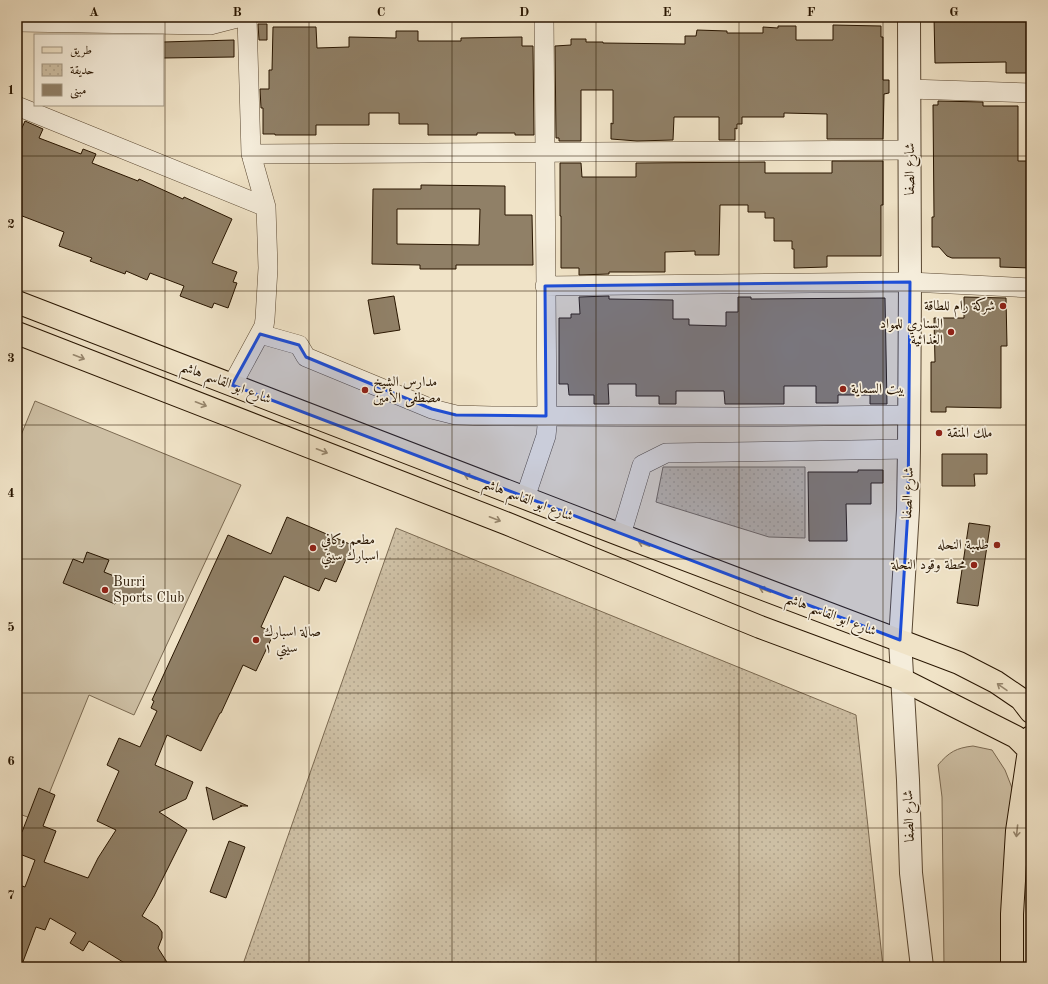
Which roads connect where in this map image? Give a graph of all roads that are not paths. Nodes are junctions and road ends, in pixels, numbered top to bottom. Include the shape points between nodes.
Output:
1 (241, 17) edge
2 (247, 17) edge
3 (544, 17) edge
4 (909, 17) edge
5 (17, 22) edge
6 (909, 89) junction
7 (1031, 93) edge
8 (17, 106) edge
9 (910, 150) junction
10 (545, 153) junction
11 (251, 154) junction
12 (266, 207) junction
13 (910, 282) junction
14 (545, 286) junction
15 (1031, 288) edge
16 (17, 302) edge
17 (17, 333) edge
18 (260, 334) junction
19 (47, 345) junction
20 (17, 350) edge
21 (232, 385) junction
22 (909, 415) junction
23 (546, 416) junction
24 (909, 450) junction
25 (526, 498) junction
26 (621, 535) junction
27 (900, 640) junction
28 (903, 680) junction
29 (1031, 712) edge
30 (1030, 744) edge
31 (922, 967) edge
32 (1012, 967) edge

1 - 5 street via 210,24
2 - 11 street
3 - 10 street
4 - 6 street, شارع الصفا
6 - 7 street
6 - 9 street, شارع الصفا
8 - 12 street
9 - 10 street
9 - 13 street, شارع الصفا
10 - 11 street
10 - 14 street
11 - 12 street
12 - 18 street via 266,319
13 - 14 street
13 - 15 street
13 - 22 street, شارع الصفا
14 - 23 street
16 - 21 main road, شارع ابو القاسم هاشم
17 - 19 main road, شارع ابو القاسم هاشم
18 - 21 street
18 - 23 street via 299,345 306,357 432,409 456,415
19 - 20 main road
19 -> 28 main road, شارع ابو القاسم هاشم via 508,524 760,627
25 -> 21 main road, شارع ابو القاسم هاشم
22 - 23 street
22 - 24 street, شارع الصفا
23 - 25 street via 546,436
24 - 26 street via 666,454 642,465
24 - 27 street, شارع الصفا
25 - 26 main road, شارع ابو القاسم هاشم
27 -> 26 main road, شارع ابو القاسم هاشم
27 - 28 street, شارع الصفا
29 -> 27 main road, شارع ابو القاسم هاشم via 1021,699 996,682 959,663
28 - 30 main road, شارع ابو القاسم هاشم
28 - 31 street, شارع الصفا via 911,874
30 -> 32 main road via 1017,831

